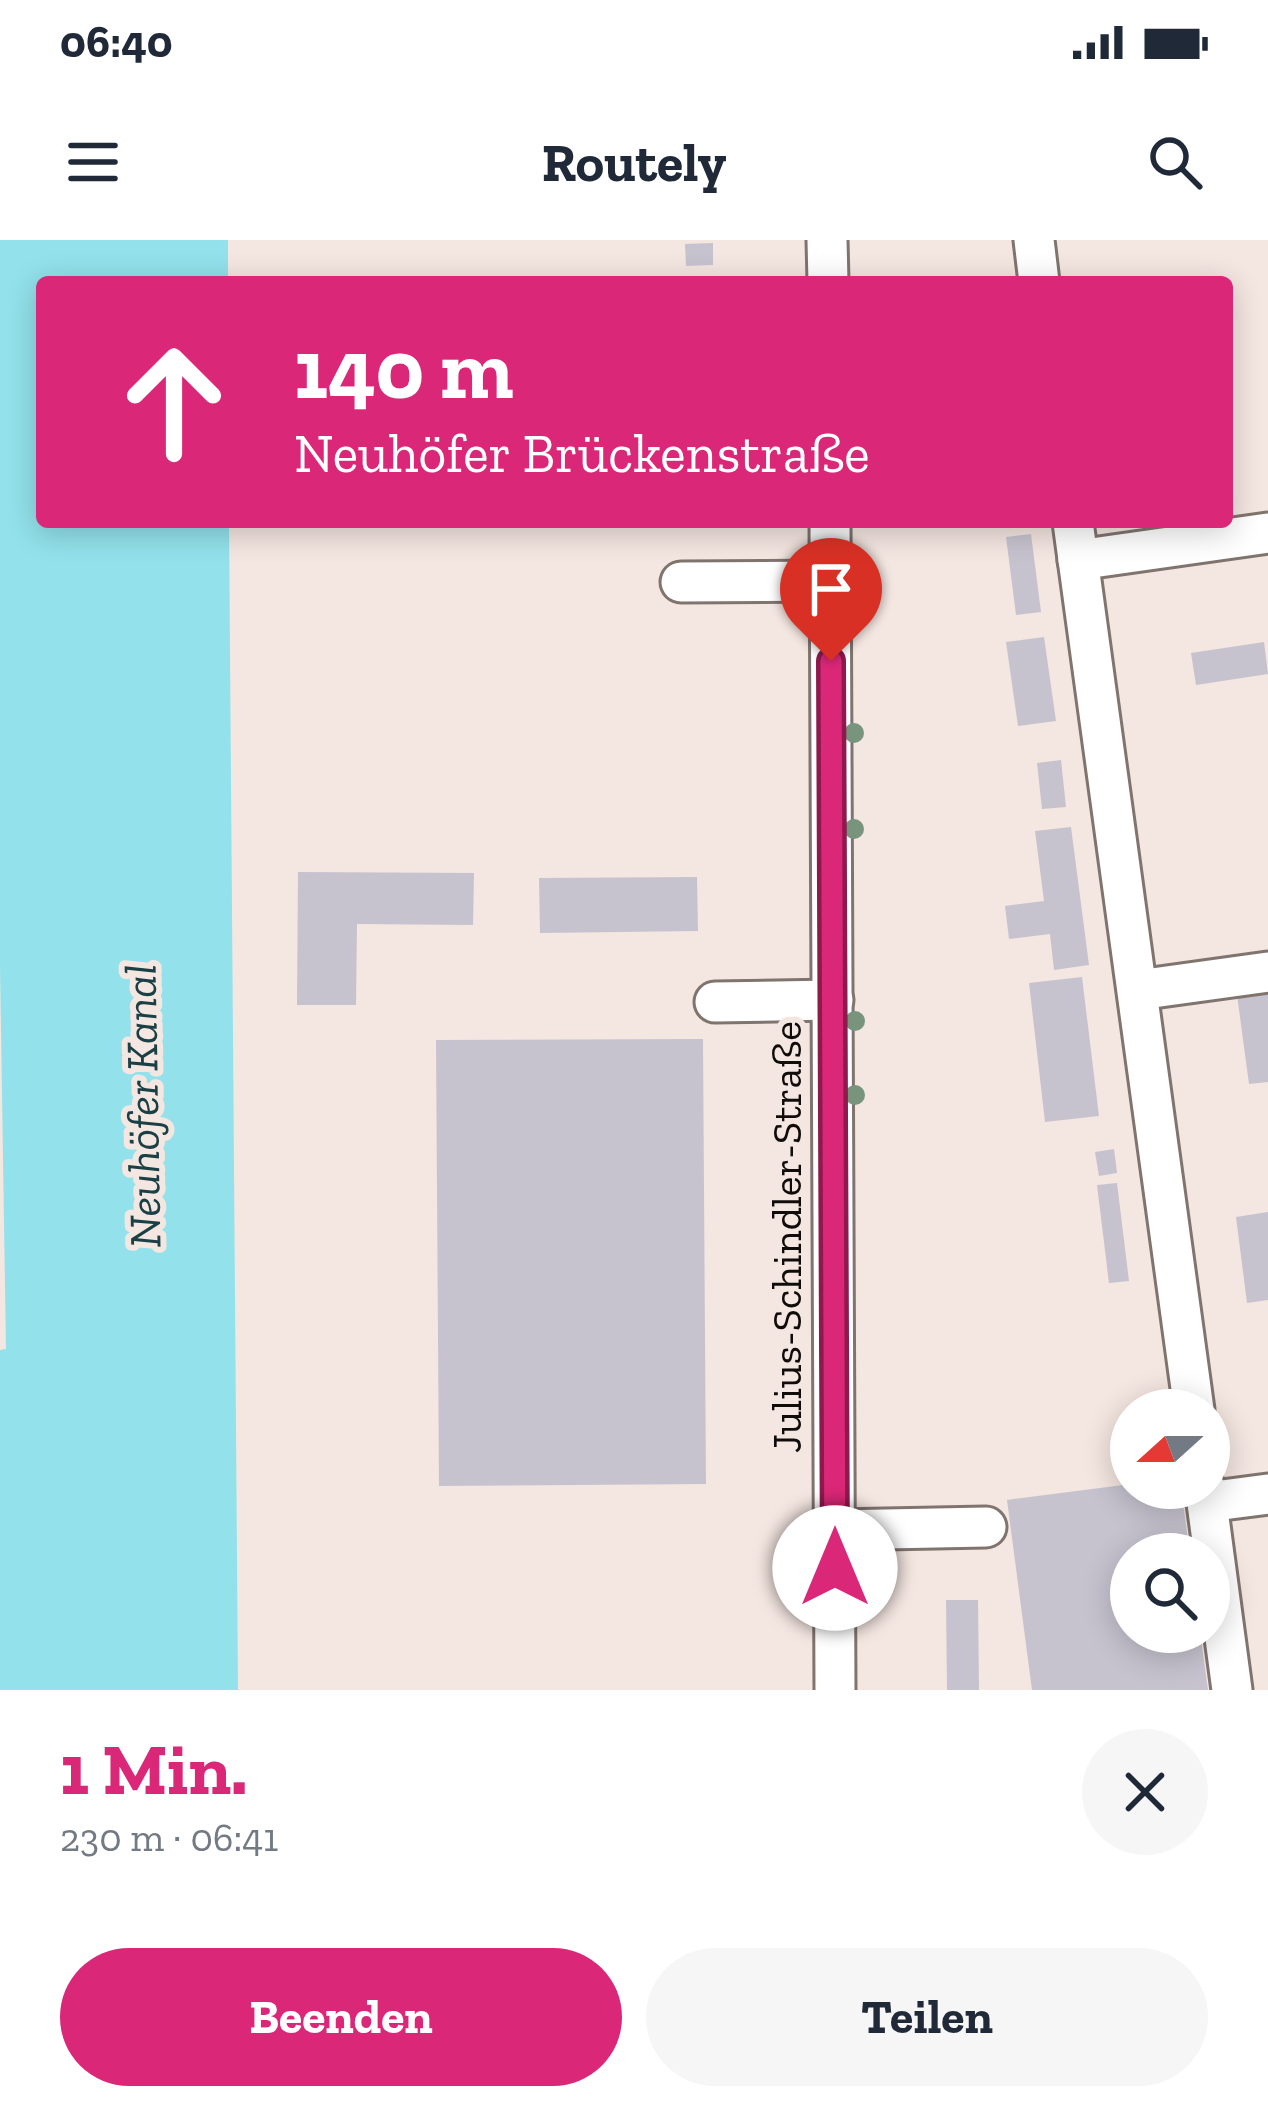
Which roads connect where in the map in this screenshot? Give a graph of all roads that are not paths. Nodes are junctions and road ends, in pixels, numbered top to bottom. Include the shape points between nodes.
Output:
1 (827, 240) edge
2 (1034, 240) edge
3 (828, 276) edge
4 (1039, 276) edge
5 (830, 528) edge
6 (1268, 533) edge
7 (1075, 541) edge
8 (831, 581) junction
9 (681, 582) dead end
10 (1268, 972) edge
11 (1138, 989) junction
12 (833, 1000) junction
13 (715, 1002) dead end
14 (1191, 1389) edge
15 (1268, 1494) edge
16 (1230, 1495) edge
17 (1208, 1509) edge
18 (986, 1527) dead end
19 (835, 1530) junction
20 (835, 1690) edge
21 (1232, 1690) edge

1 - 3 street
2 - 4 street
5 - 8 street, Julius-Schindler-Straße
6 - 7 street
7 - 11 street
8 - 9 street
8 - 12 street, Julius-Schindler-Straße
10 - 11 street
11 - 14 street
12 - 13 street
12 - 19 street, Julius-Schindler-Straße
15 - 16 street
17 - 21 street
18 - 19 street
19 - 20 street, Julius-Schindler-Straße

